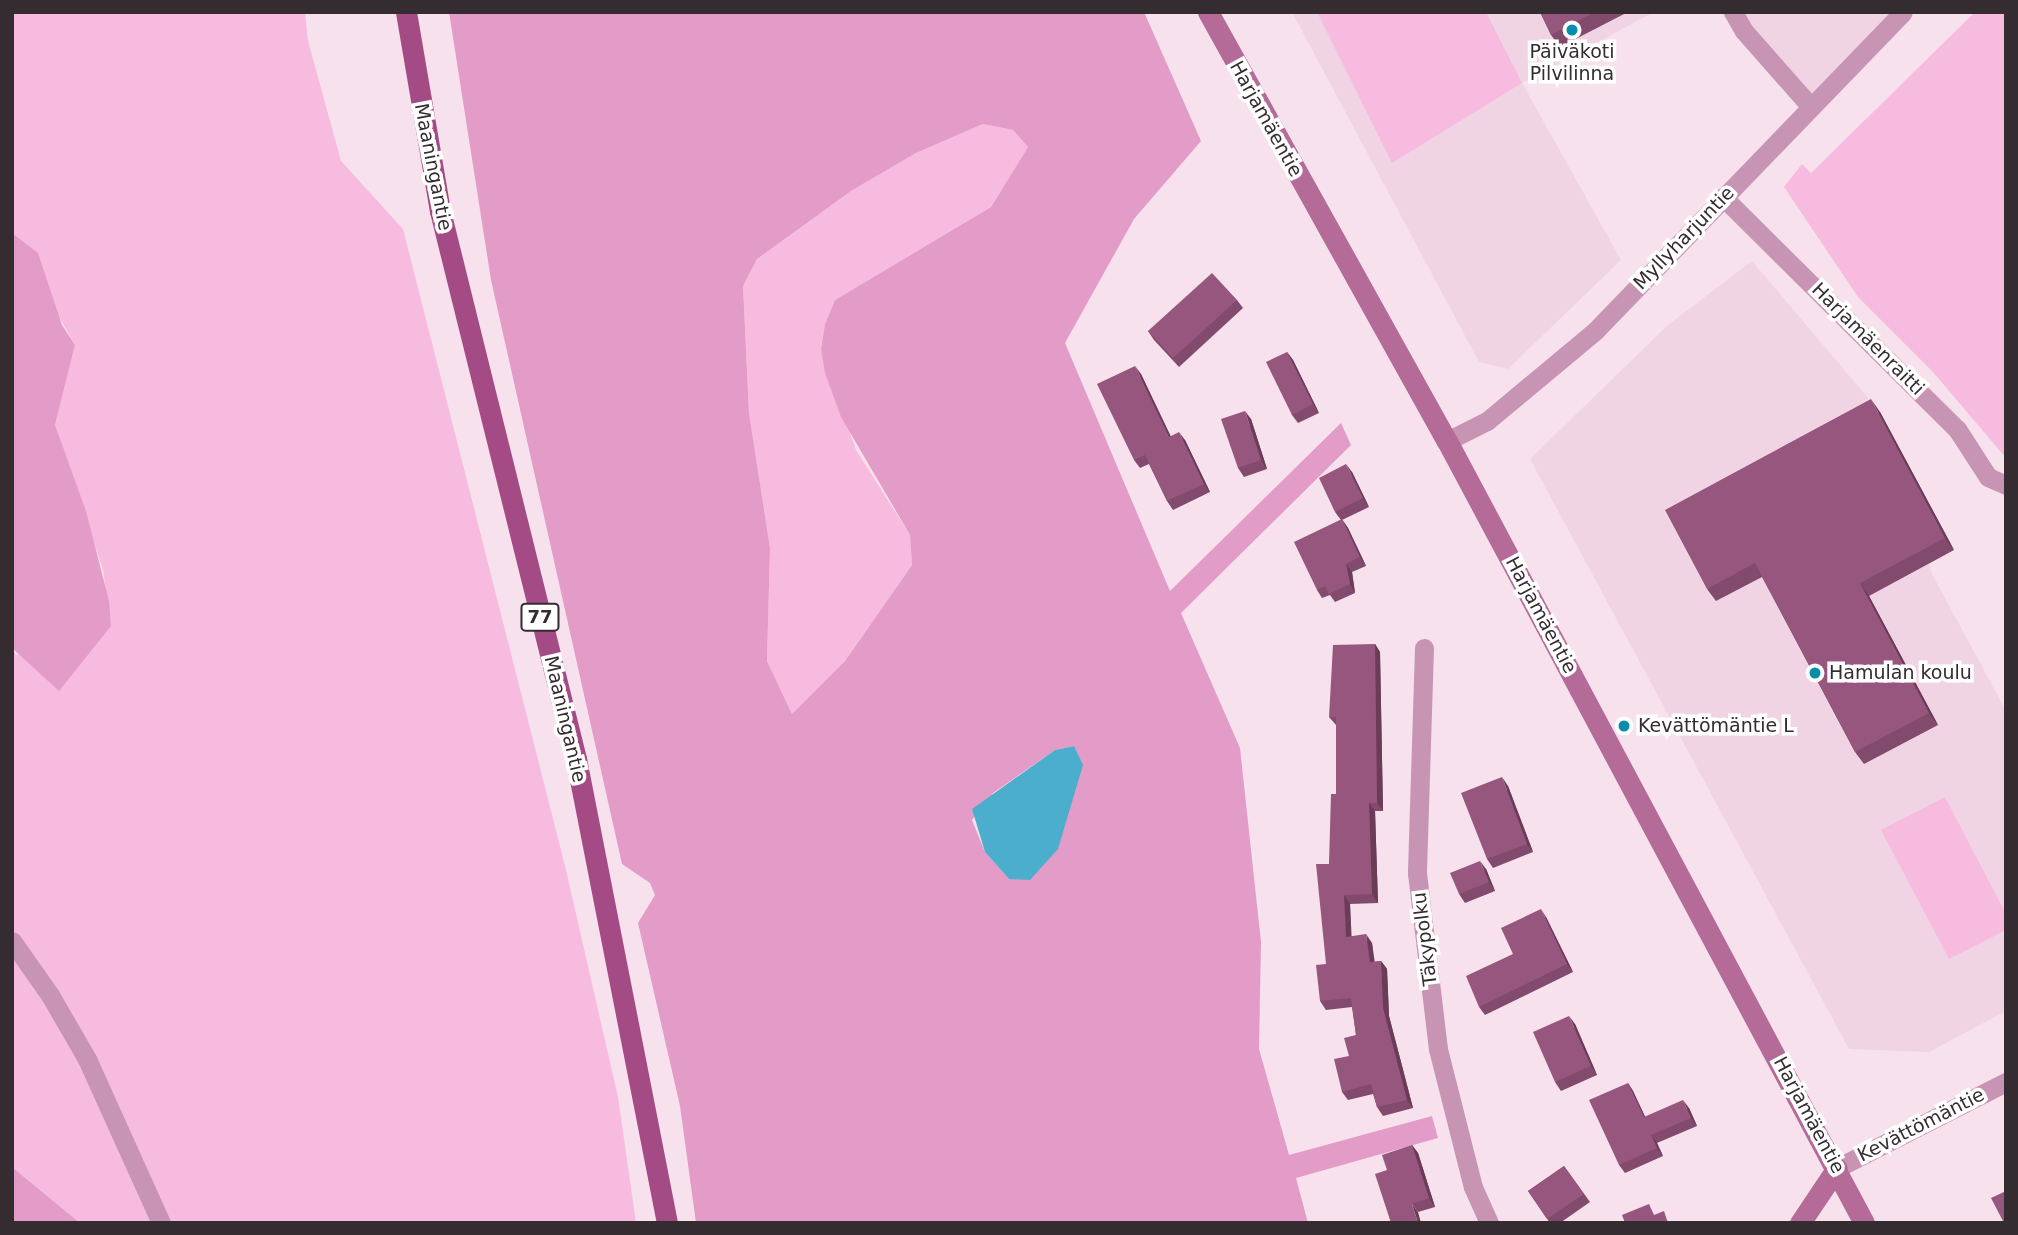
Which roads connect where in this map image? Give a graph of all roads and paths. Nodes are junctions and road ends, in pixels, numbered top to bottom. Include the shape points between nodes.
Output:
1 (406, 12) edge
2 (1208, 12) edge
3 (1733, 12) edge
4 (1903, 12) edge
5 (1811, 107) junction
6 (1723, 197) junction
7 (1447, 441) junction
8 (2006, 485) edge
9 (1424, 648) dead end
10 (12, 941) edge
11 (2006, 1082) edge
12 (1837, 1168) junction
13 (161, 1223) edge
14 (667, 1223) edge
15 (1489, 1223) edge
16 (1800, 1223) edge
17 (1864, 1223) edge

1 - 14 main road, Maaningantie / 77 via 440,211 576,759
2 - 7 street, Harjamäentie
3 - 5 street via 1744,31
4 - 5 street, Myllyharjuntie
5 - 6 street, Myllyharjuntie
6 - 7 street, Myllyharjuntie via 1595,331 1487,421
6 - 8 street, Harjamäenraitti via 1957,429 1989,477
7 - 12 street, Harjamäentie
9 - 15 street, Täkypolku via 1417,873 1438,1049 1473,1187
10 - 13 street via 50,995 86,1059
11 - 12 street, Kevättömäntie
12 - 16 street
12 - 17 street, Harjamäentie

